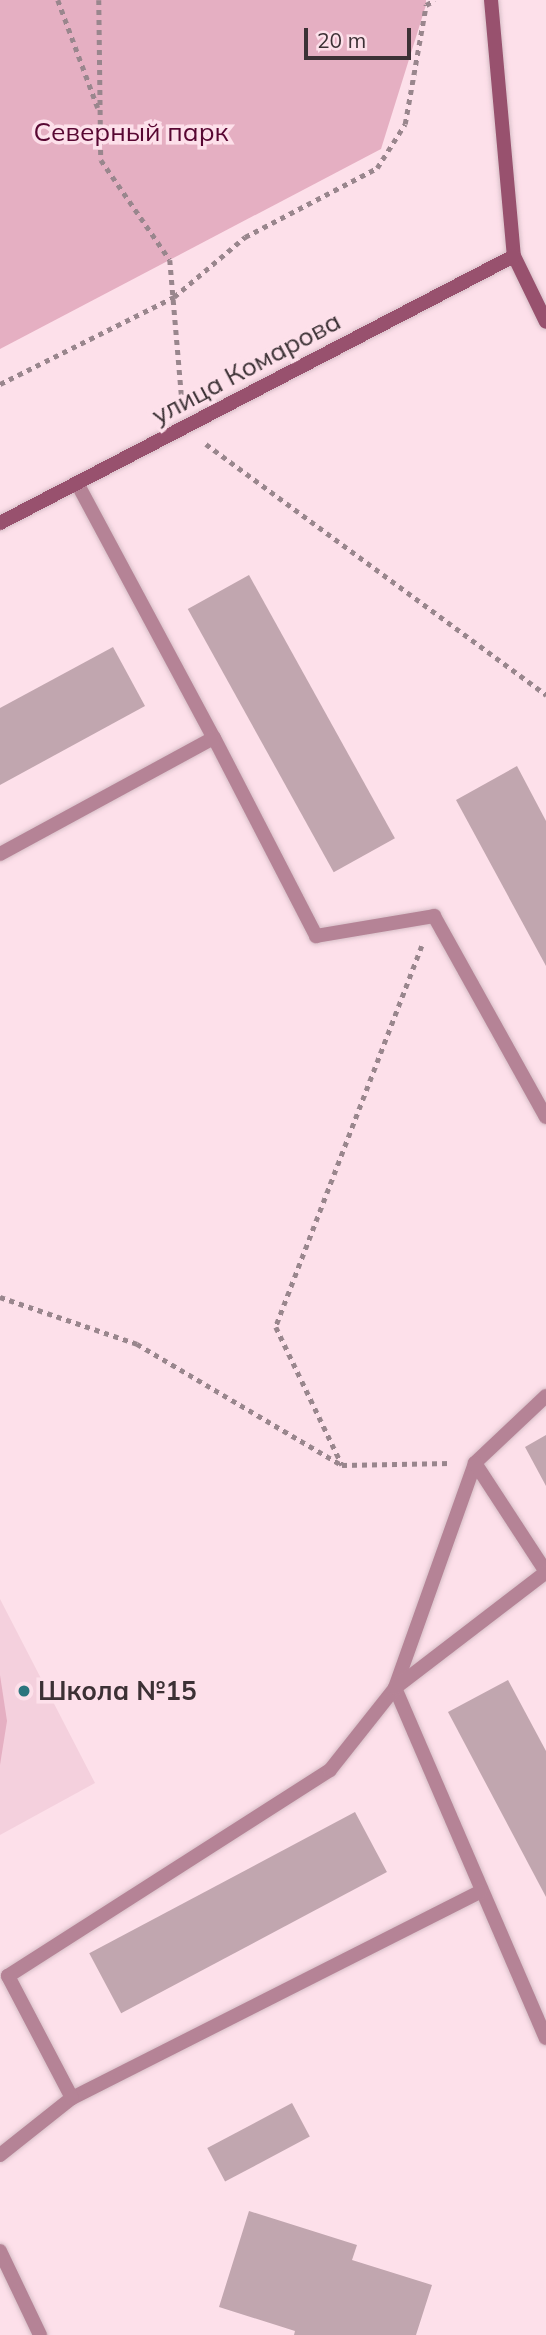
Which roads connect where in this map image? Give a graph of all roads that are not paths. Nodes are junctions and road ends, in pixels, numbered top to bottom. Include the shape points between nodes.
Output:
1 (491, 0) edge
2 (514, 256) junction
3 (546, 322) edge
4 (77, 483) junction
5 (0, 523) edge
6 (214, 738) junction
7 (0, 854) edge
8 (546, 1117) edge
9 (546, 1395) edge
10 (475, 1463) junction
11 (546, 1572) edge
12 (395, 1688) junction
13 (481, 1891) junction
14 (4, 1978) edge
15 (546, 2038) edge
16 (72, 2098) junction
17 (0, 2155) edge
18 (0, 2251) edge
19 (40, 2335) edge

1 - 2 street
2 - 3 street
2 - 4 street, улица Комарова
4 - 5 street, улица Комарова
4 - 6 lane
6 - 7 lane
6 - 8 lane via 316,936 434,916
9 - 10 lane
10 - 11 lane
10 - 12 lane
11 - 12 lane
12 - 13 lane
12 - 14 lane via 330,1770
13 - 15 lane
13 - 16 lane
14 - 16 lane
16 - 17 lane
18 - 19 lane

